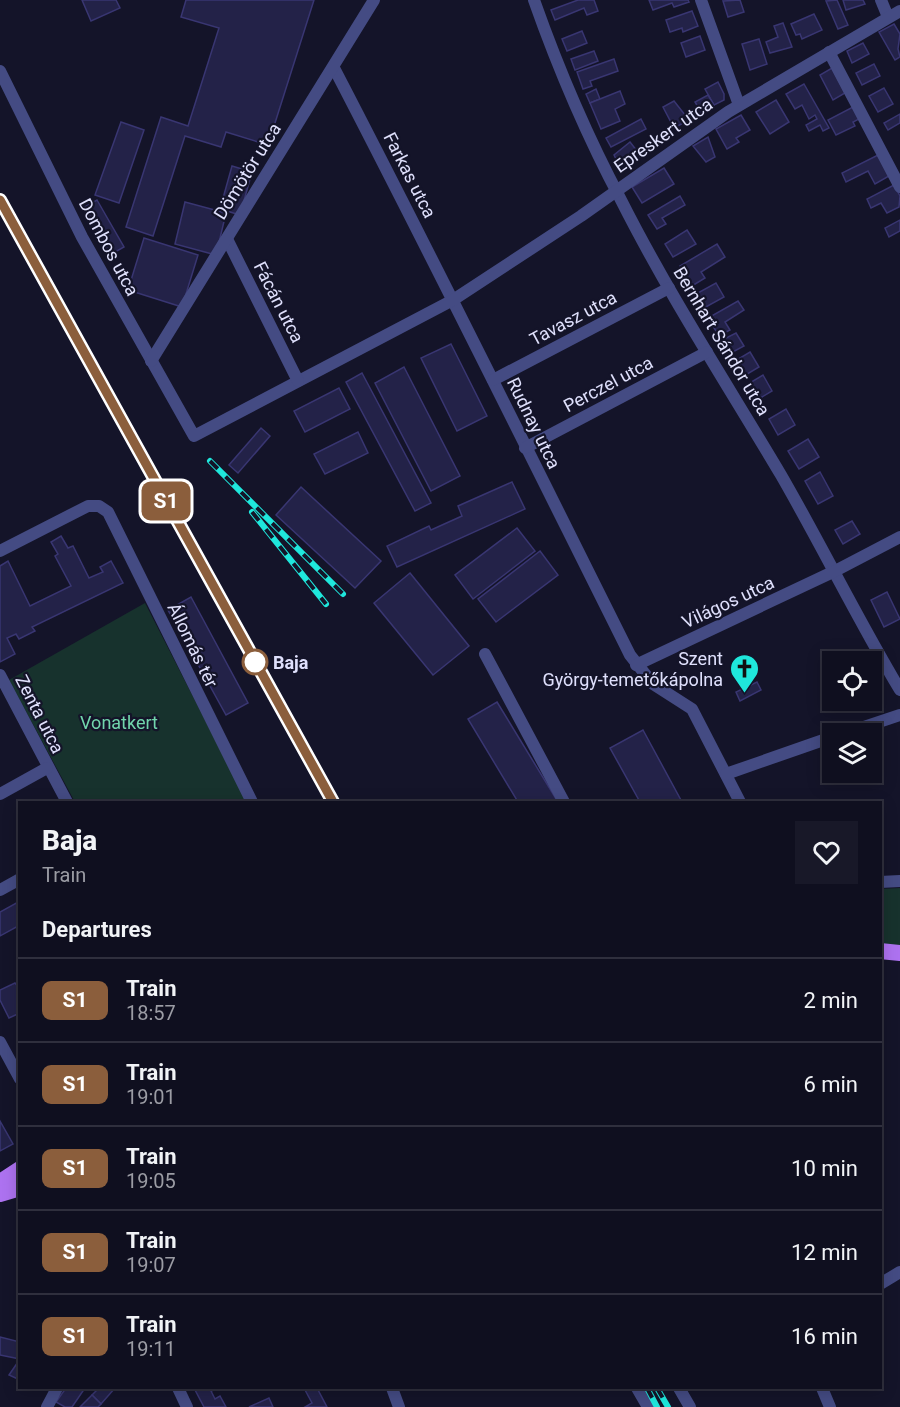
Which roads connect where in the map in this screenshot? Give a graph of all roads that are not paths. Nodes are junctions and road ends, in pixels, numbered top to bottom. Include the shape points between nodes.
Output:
1 (374, 0) edge
2 (534, 0) edge
3 (701, 0) edge
4 (881, 0) edge
5 (900, 11) edge
6 (888, 17) junction
7 (829, 52) junction
8 (334, 68) junction
9 (0, 71) edge
10 (740, 105) junction
11 (900, 187) edge
12 (616, 190) junction
13 (227, 239) junction
14 (669, 288) junction
15 (453, 300) junction
16 (707, 352) junction
17 (151, 361) junction
18 (493, 380) junction
19 (298, 381) junction
20 (525, 448) junction
21 (900, 537) edge
22 (0, 551) edge
23 (835, 571) junction
24 (484, 654) dead end
25 (636, 666) junction
26 (0, 675) edge
27 (900, 690) edge
28 (900, 715) edge
29 (876, 723) edge
30 (822, 740) edge
31 (47, 768) junction
32 (726, 774) junction
33 (0, 794) edge
34 (66, 801) edge
35 (252, 801) edge
36 (563, 801) edge
37 (740, 801) edge
38 (18, 880) edge
39 (900, 881) edge
40 (882, 882) edge
41 (0, 890) edge
42 (882, 951) edge
43 (900, 953) edge
44 (0, 1042) edge
45 (18, 1075) edge
46 (18, 1170) edge
47 (0, 1182) edge
48 (18, 1189) edge
49 (0, 1194) edge
50 (900, 1272) edge
51 (882, 1283) edge
52 (56, 1389) edge
53 (178, 1389) edge
54 (392, 1389) edge
55 (638, 1389) edge
56 (681, 1389) edge
57 (822, 1389) edge
58 (46, 1407) edge
59 (186, 1407) edge
60 (399, 1407) edge
61 (648, 1407) edge
62 (690, 1407) edge
63 (830, 1407) edge

1 - 8 street, Dömötör utca
2 - 12 street, Bernhart Sándor utca via 566,83
3 - 10 street
4 - 6 street
5 - 6 street, Epreskert utca
6 - 7 street, Epreskert utca
7 - 10 street, Epreskert utca
7 - 11 street
8 - 13 street, Dömötör utca
8 - 15 street, Farkas utca
9 - 17 street, Dombos utca via 82,237
10 - 12 street, Epreskert utca
12 - 14 street, Bernhart Sándor utca
12 - 15 street, Epreskert utca
13 - 17 street, Dömötör utca
13 - 19 street, Fácán utca
14 - 16 street, Bernhart Sándor utca
14 - 18 street, Tavasz utca
15 - 18 street, Rudnay utca
15 - 19 street
16 - 20 street, Perczel utca
16 - 23 street, Bernhart Sándor utca
17 - 19 street, Dombos utca via 194,436
18 - 20 street, Rudnay utca
20 - 25 street, Rudnay utca
21 - 23 street, Világos utca
22 - 35 street, Állomás tér via 88,506 99,506 108,512
23 - 25 street, Világos utca
23 - 27 street, Bernhart Sándor utca
24 - 36 street
25 - 32 street, Rudnay utca via 653,684 692,709
26 - 31 street, Zenta utca
28 - 29 street
30 - 32 street
31 - 33 street
31 - 34 street, Zenta utca
32 - 37 street, Rudnay utca
38 - 41 street
39 - 40 street
42 - 43 main road
44 - 45 street
46 - 47 main road
48 - 49 main road
50 - 51 street
52 - 58 street
53 - 59 street
54 - 60 street
55 - 61 street
56 - 62 street
57 - 63 street

